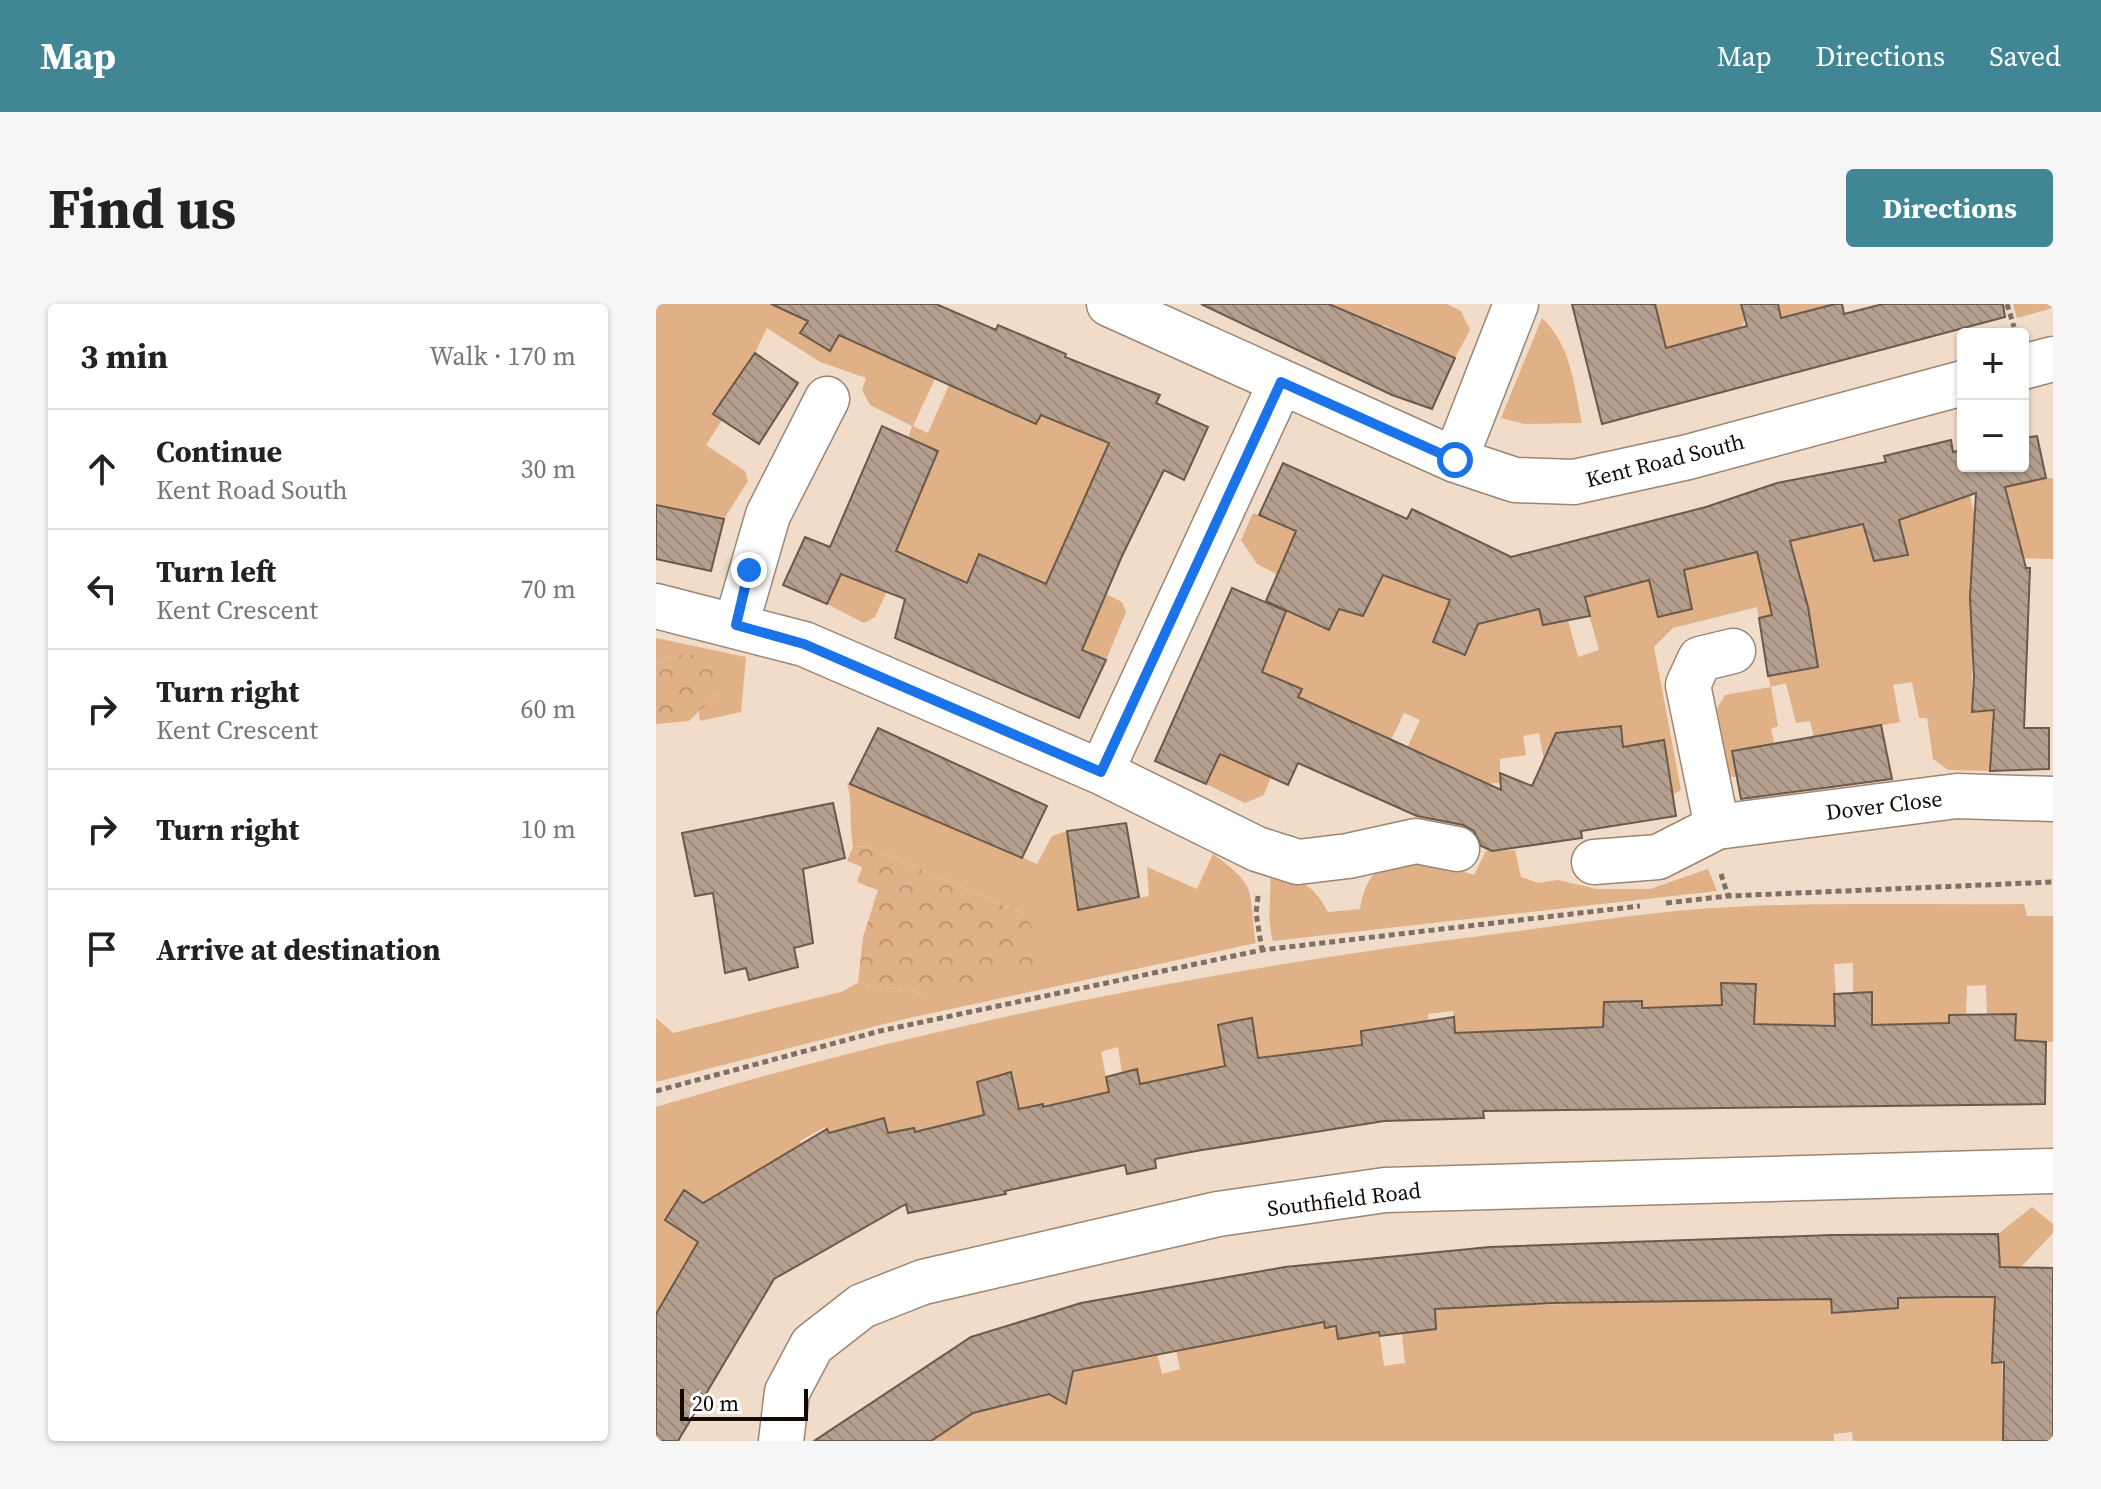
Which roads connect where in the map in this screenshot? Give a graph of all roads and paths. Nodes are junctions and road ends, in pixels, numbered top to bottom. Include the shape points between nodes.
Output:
1 (1516, 304) edge
2 (2007, 304) edge
3 (1126, 308) edge
4 (2014, 328) edge
5 (2029, 351) edge
6 (2053, 359) edge
7 (1281, 382) junction
8 (1957, 385) edge
9 (827, 399) dead end
10 (1455, 460) junction
11 (656, 606) edge
12 (736, 625) junction
13 (1733, 651) dead end
14 (1101, 772) junction
15 (2053, 799) edge
16 (1717, 827) junction
17 (1457, 849) dead end
18 (1594, 862) dead end
19 (2053, 882) edge
20 (656, 1091) edge
21 (2053, 1171) edge
22 (781, 1441) edge

1 - 10 street
2 - 4 path
3 - 7 street, Kent Road South
5 - 6 street
7 - 10 street, Kent Road South
7 - 14 street
8 - 10 street, Kent Road South via 1574,482 1515,480
9 - 12 street via 768,515
11 - 12 street
12 - 14 street via 804,644
13 - 16 street via 1700,659 1688,685
14 - 17 street via 1257,849 1298,862 1416,841
15 - 16 street, Dover Close via 1957,796
16 - 18 street, Dover Close via 1658,857
19 - 20 path via 1728,896 1262,950 880,1031
21 - 22 street, Southfield Road via 1385,1190 1218,1214 923,1282 862,1306 812,1345 787,1392

